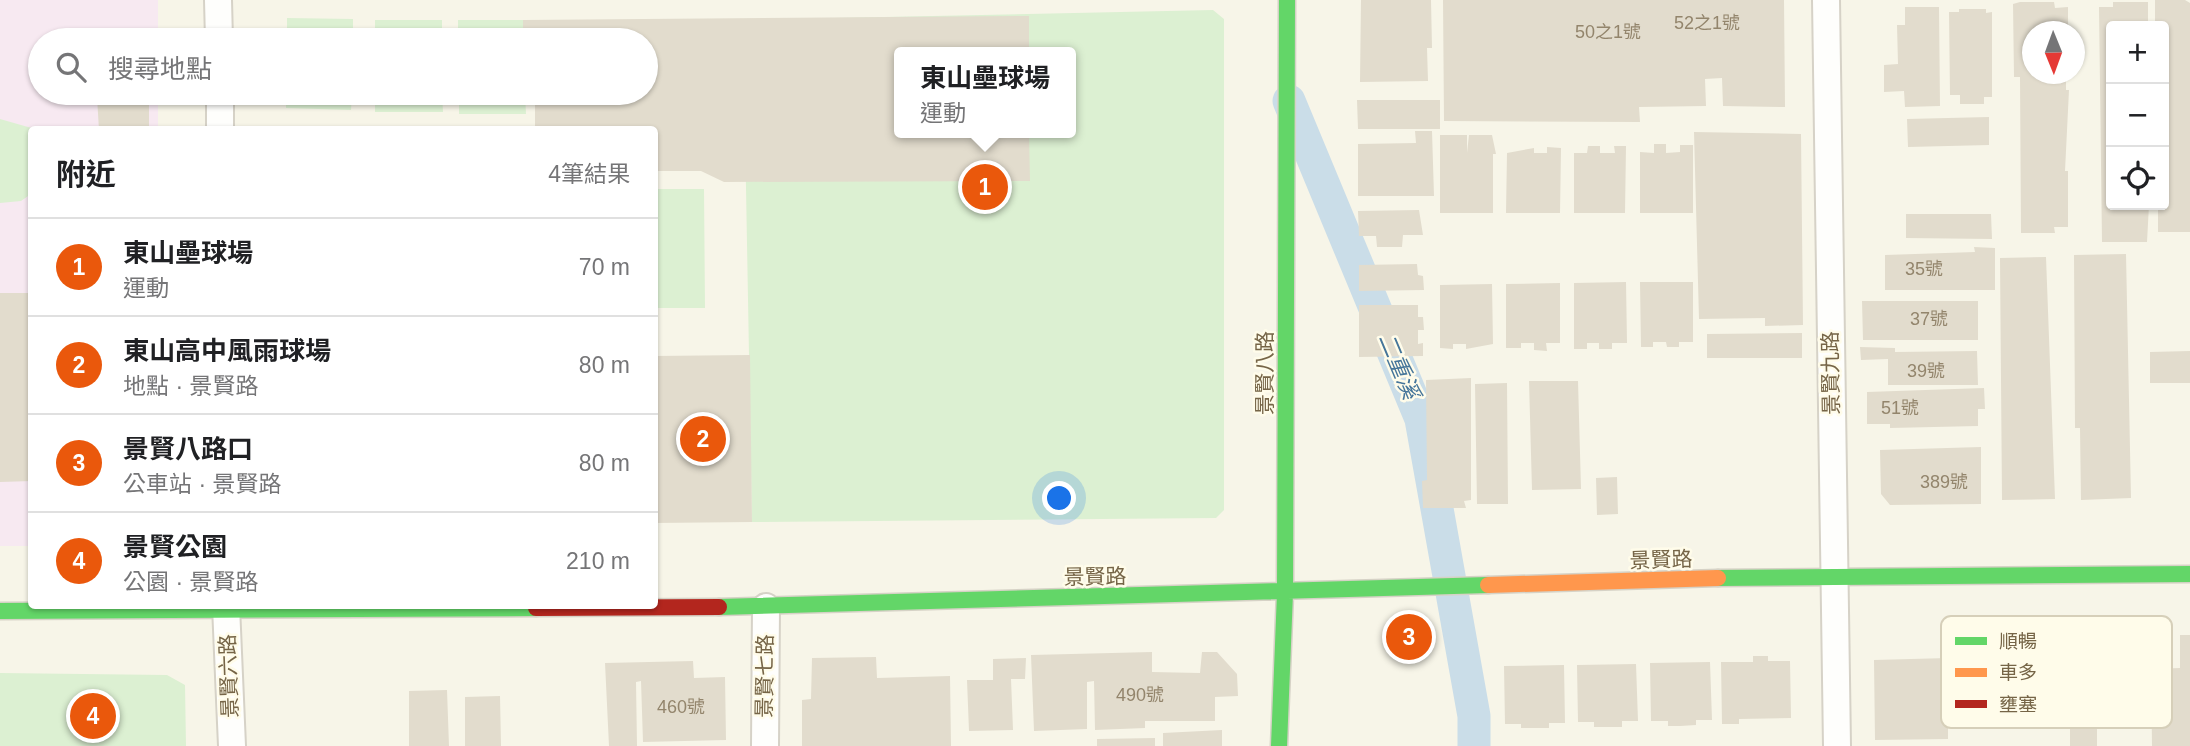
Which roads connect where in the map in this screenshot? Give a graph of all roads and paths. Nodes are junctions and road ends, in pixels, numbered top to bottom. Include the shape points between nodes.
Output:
1 (218, 0) edge
2 (1287, 0) edge
3 (1826, 0) edge
4 (219, 28) edge
5 (220, 105) edge
6 (220, 126) edge
7 (2190, 573) edge
8 (1833, 575) junction
9 (1285, 593) junction
10 (658, 607) edge
11 (766, 607) junction
12 (113, 609) edge
13 (226, 609) edge
14 (0, 611) edge
15 (232, 746) edge
16 (765, 746) edge
17 (1279, 746) edge
18 (1837, 746) edge

1 - 4 street
2 - 9 street, 景賢八路
3 - 8 street, 景賢九路
5 - 6 street
7 - 8 street, 景賢路
8 - 9 street, 景賢路
8 - 18 street, 景賢九路
9 - 11 street, 景賢路
9 - 17 street, 景賢八路
10 - 11 street, 景賢路
11 - 16 street, 景賢七路
12 - 14 street, 景賢路
13 - 15 street, 景賢六路

